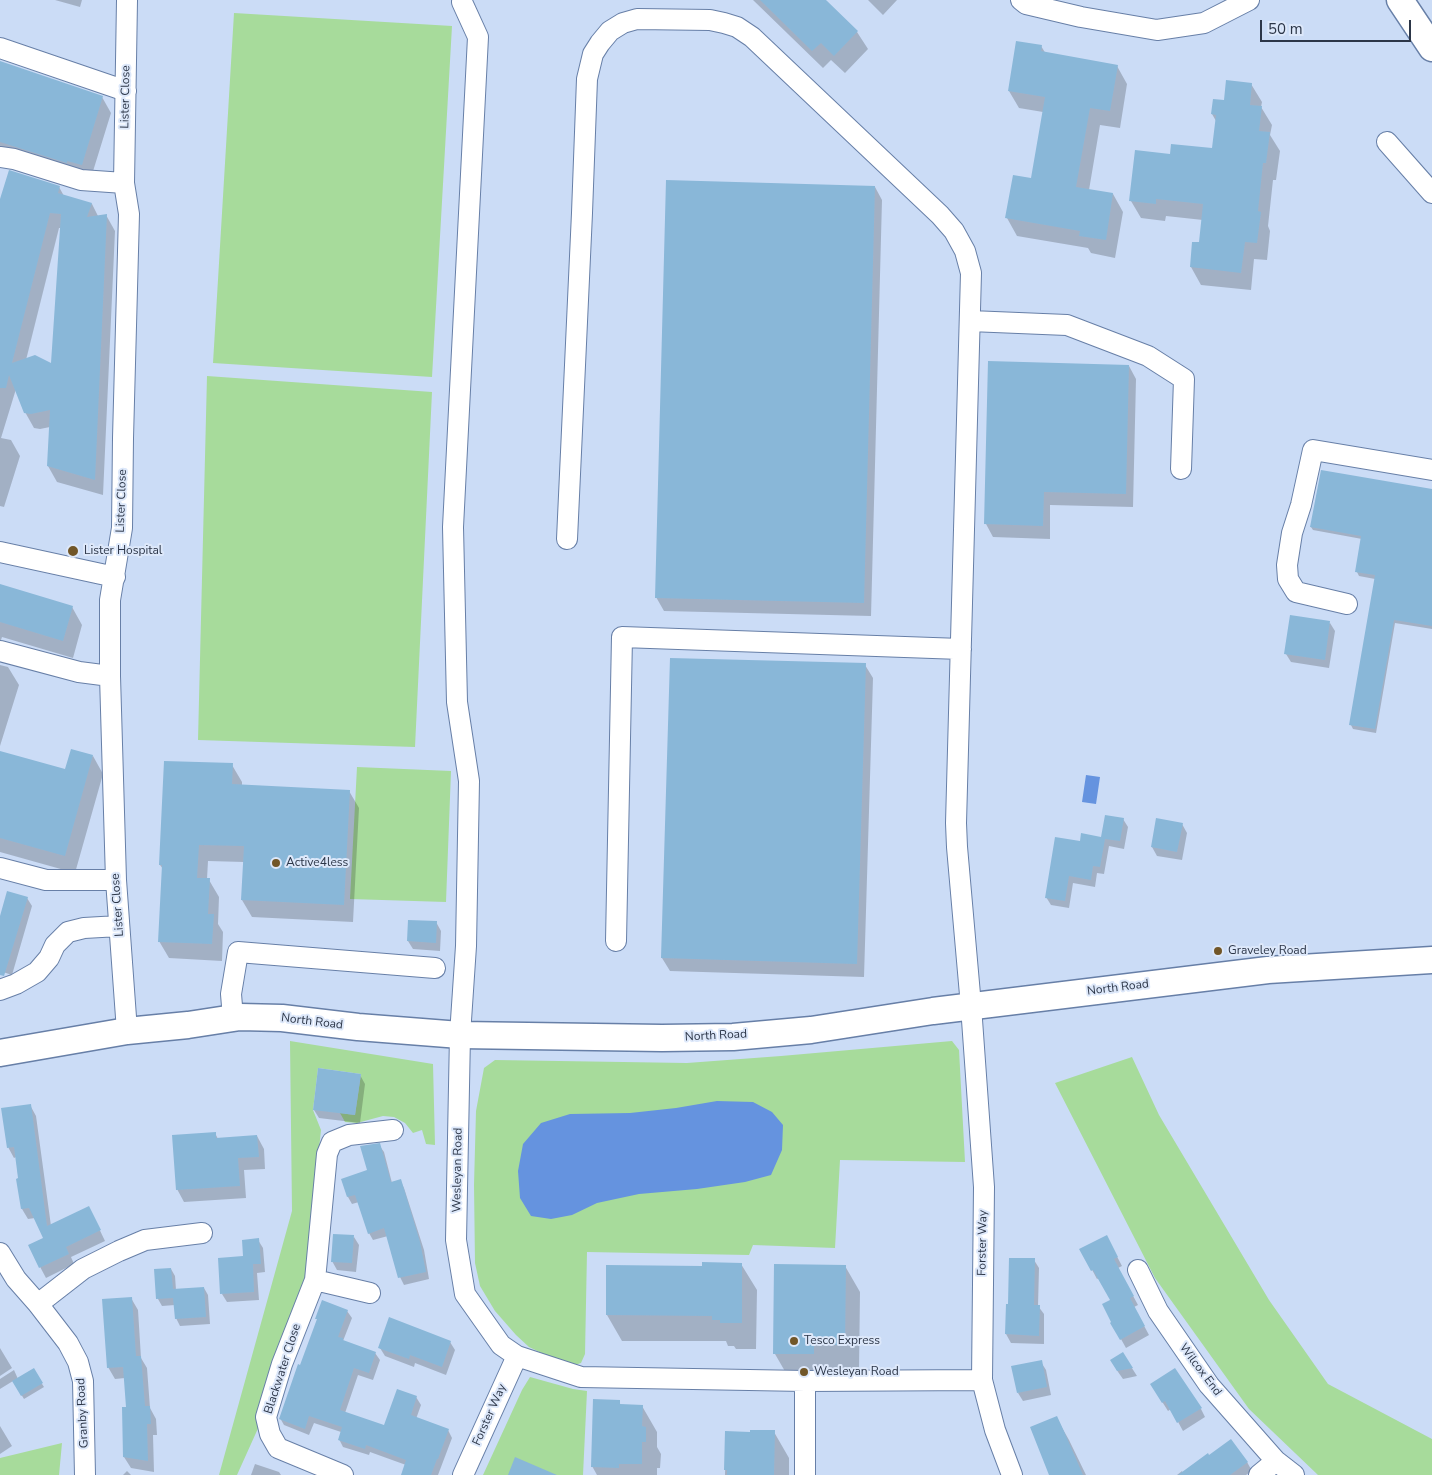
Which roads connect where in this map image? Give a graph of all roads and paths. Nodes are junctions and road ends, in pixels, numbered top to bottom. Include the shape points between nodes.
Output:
1 (127, 0) edge
2 (1021, 0) edge
3 (1249, 0) edge
4 (1400, 0) edge
5 (462, 2) dead end
6 (1223, 6) edge
7 (0, 48) edge
8 (1432, 48) edge
9 (126, 91) junction
10 (1387, 142) dead end
11 (0, 157) edge
12 (124, 183) junction
13 (1432, 193) edge
14 (970, 321) junction
15 (1181, 469) dead end
16 (1432, 470) edge
17 (567, 540) dead end
18 (0, 552) edge
19 (115, 577) junction
20 (1347, 604) dead end
21 (961, 649) junction
22 (0, 651) edge
23 (110, 676) junction
24 (0, 868) edge
25 (116, 880) junction
26 (119, 926) junction
27 (616, 942) dead end
28 (1432, 960) edge
29 (435, 968) dead end
30 (0, 990) edge
31 (971, 1006) junction
32 (233, 1018) junction
33 (127, 1031) junction
34 (460, 1035) junction
35 (0, 1053) edge
36 (393, 1130) dead end
37 (202, 1233) dead end
38 (0, 1253) edge
39 (1138, 1270) dead end
40 (315, 1280) junction
41 (370, 1293) dead end
42 (38, 1304) junction
43 (517, 1356) junction
44 (982, 1380) junction
45 (805, 1381) junction
46 (1276, 1461) junction
47 (85, 1475) edge
48 (343, 1475) edge
49 (463, 1475) edge
50 (805, 1475) edge
51 (1012, 1475) edge
52 (1259, 1475) edge
53 (1294, 1475) edge

1 - 9 street, Lister Close
2 - 6 street via 1081,17 1157,30 1204,23
3 - 6 street
4 - 8 main road
5 - 34 street, Wesleyan Road via 478,37 453,527 457,702 469,782 466,946
7 - 9 street
9 - 12 street, Lister Close
10 - 13 street
11 - 12 street via 81,180
12 - 19 street, Lister Close via 129,214 122,528
14 - 15 street via 1067,325 1148,356 1184,379
14 - 17 street, Forster Way via 971,273 965,251 949,226 752,37 738,27 710,20 637,19 623,23 600,43 593,54 587,78
14 - 21 street, Forster Way
16 - 20 street via 1313,450 1292,533 1288,579 1296,592
18 - 19 street
19 - 23 street, Lister Close via 110,600
21 - 27 street via 622,637
21 - 31 street, Forster Way via 956,847
22 - 23 street via 79,672
23 - 25 street, Lister Close
24 - 25 street via 46,880
25 - 26 street, Lister Close
26 - 30 street via 68,932 37,972
26 - 33 street, Lister Close
28 - 31 main road, North Road via 1268,970
29 - 32 street via 238,952 231,994
31 - 34 main road, North Road via 811,1030 733,1036
31 - 44 street, Forster Way via 984,1187
32 - 33 main road, North Road
32 - 34 main road, North Road via 282,1018
33 - 35 main road, North Road
34 - 43 street, Wesleyan Road via 456,1240 465,1294 501,1345
36 - 40 street, Blackwater Close via 349,1135 332,1142 327,1154
37 - 42 street via 145,1240 84,1269
38 - 42 street, Granby Road via 16,1280
39 - 46 street, Wilcox End via 1158,1312 1209,1384
40 - 41 street
40 - 48 street, Blackwater Close via 282,1364 266,1418 278,1448
42 - 47 street, Granby Road via 68,1343 83,1380
43 - 45 street, Wesleyan Road via 581,1377
43 - 49 street, Forster Way
44 - 45 street, Wesleyan Road
44 - 51 street, Forster Way via 995,1430
45 - 50 street
46 - 52 street
46 - 53 street, Wilcox End

